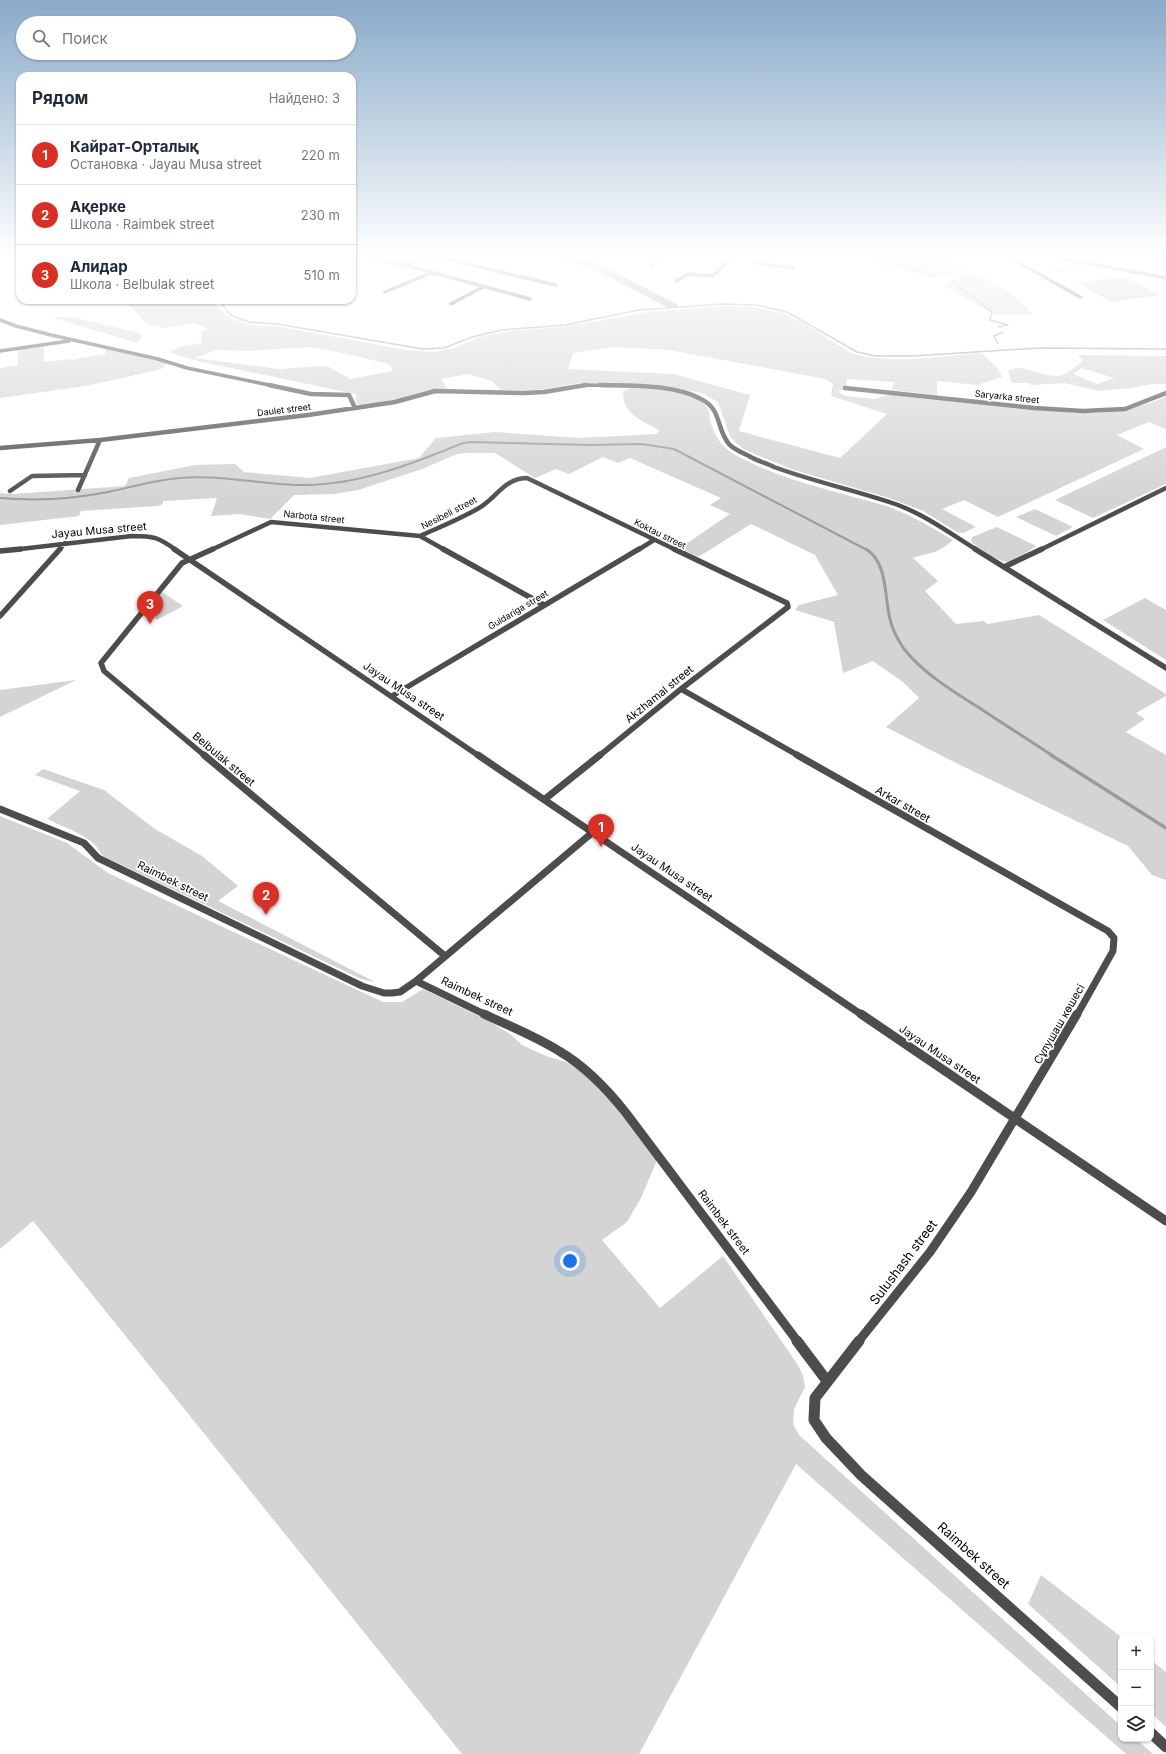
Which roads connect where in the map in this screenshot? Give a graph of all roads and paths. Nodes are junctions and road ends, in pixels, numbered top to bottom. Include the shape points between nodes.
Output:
1 (68, 338) edge
2 (77, 340) junction
3 (0, 351) edge
4 (845, 388) dead end
5 (1166, 394) edge
6 (355, 408) junction
7 (100, 440) junction
8 (0, 448) edge
9 (85, 475) junction
10 (524, 478) joint
11 (1166, 488) edge
12 (78, 490) dead end
13 (10, 491) dead end
14 (420, 536) junction
15 (654, 540) junction
16 (65, 544) junction
17 (0, 551) edge
18 (190, 559) junction
19 (1004, 567) junction
20 (544, 605) junction
21 (788, 607) joint
22 (7, 608) junction
23 (0, 609) edge
24 (0, 616) edge
25 (1166, 668) edge
26 (681, 689) junction
27 (392, 696) junction
28 (544, 799) junction
29 (0, 809) edge
30 (593, 832) junction
31 (1114, 938) joint
32 (445, 956) junction
33 (416, 981) junction
34 (1016, 1119) junction
35 (1166, 1221) edge
36 (827, 1381) junction
37 (814, 1420) joint
38 (1118, 1703) edge
39 (1154, 1736) edge
40 (1166, 1747) edge

1 - 2 street
2 - 3 street
2 - 6 street via 158,358 187,368 311,394 348,395
4 - 5 street, Saryarka street via 1083,411 1125,408
6 - 7 street, Daulet street
6 - 19 street, Daulet street via 395,402 435,391 530,393 587,385 640,386 694,395 714,408 725,439 744,454 794,474 911,510 941,526
7 - 8 street, Daulet street
7 - 9 street
9 - 12 street
9 - 13 street via 32,476
10 - 14 street, Nesibeli street via 518,478 504,486 478,507
10 - 15 street, Koktau street
11 - 19 street
14 - 18 street, Narbota street via 271,522
14 - 20 street
15 - 20 street, Guldariga street
15 - 21 street, Koktau street via 787,603
16 - 17 street, Jayau Musa street
16 - 18 street, Jayau Musa street via 151,536
16 - 22 street
18 - 27 street, Jayau Musa street
18 - 32 street, Belbulak street via 182,563 101,663 101,668
19 - 25 street, Daulet street
20 - 27 street, Guldariga street
21 - 26 street, Akzhamal street
22 - 23 street
22 - 24 street
26 - 28 street, Akzhamal street
26 - 31 street, Arkar street via 1108,931
27 - 28 street, Jayau Musa street
28 - 30 street, Jayau Musa street
29 - 33 street, Raimbek street via 84,843 98,858 108,864 362,986 392,993 400,992
30 - 32 street
30 - 34 street, Jayau Musa street
31 - 34 street, Сұлушаш көшесі via 1113,952 1103,971
32 - 33 street
33 - 36 street, Raimbek street via 578,1062 626,1113
34 - 35 street, Jayau Musa street
34 - 36 street, Sulushash street via 972,1192 930,1252
36 - 37 street, Sulushash street via 815,1398
37 - 38 street, Raimbek street via 826,1438 861,1475
39 - 40 street

